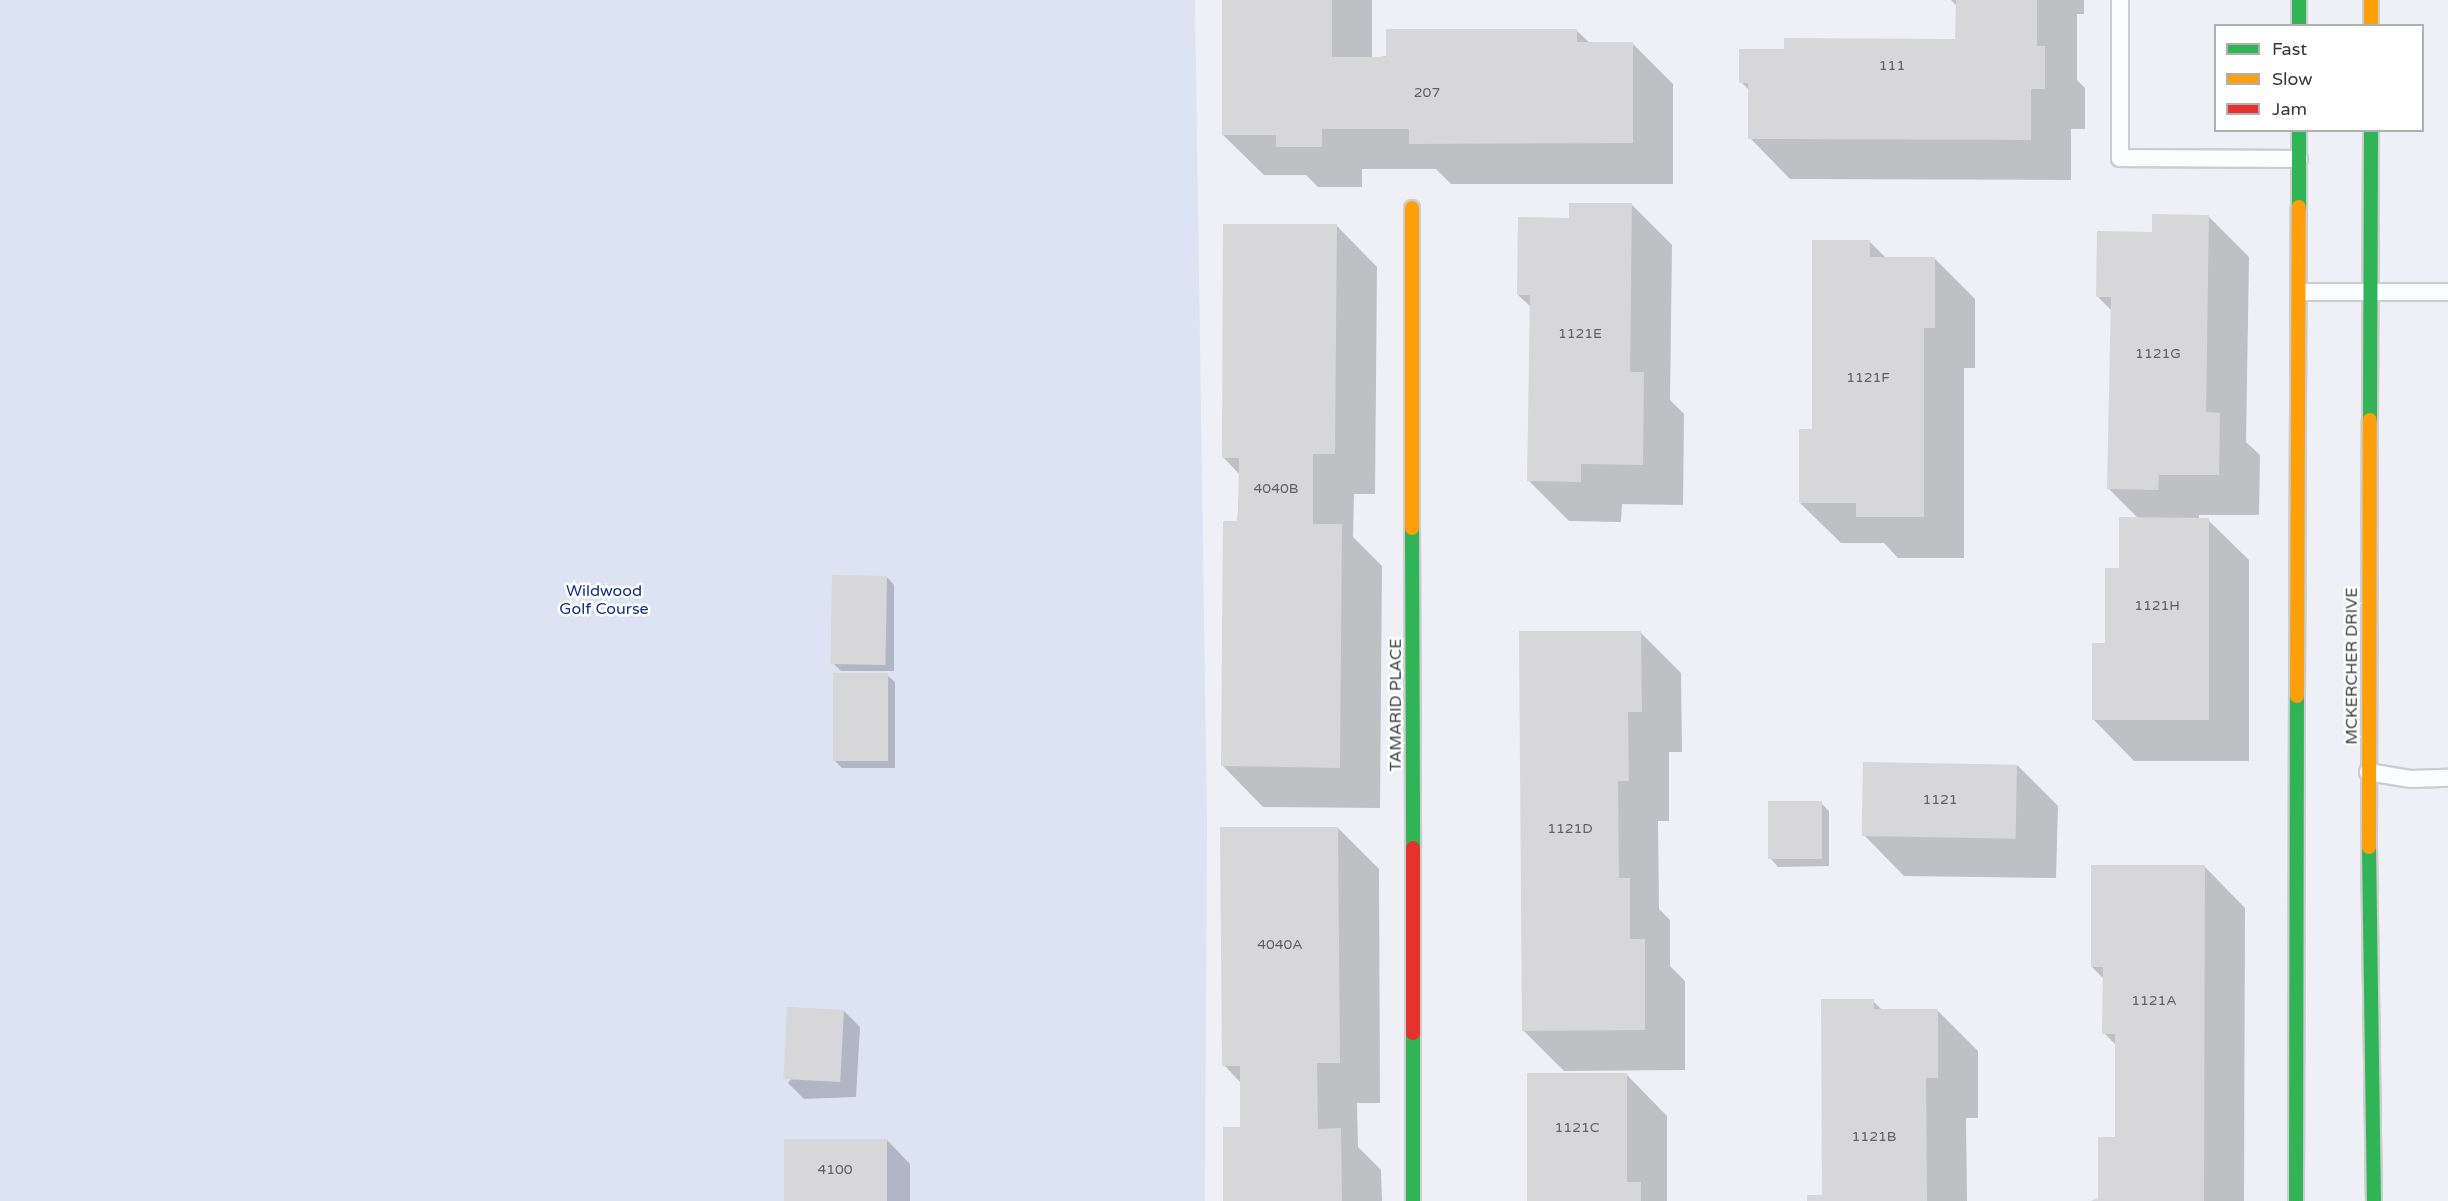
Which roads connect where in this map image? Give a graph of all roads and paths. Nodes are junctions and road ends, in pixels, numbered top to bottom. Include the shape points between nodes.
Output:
1 (2120, 0) edge
2 (2299, 0) edge
3 (2371, 0) edge
4 (2299, 24) edge
5 (2371, 24) edge
6 (2299, 132) edge
7 (2371, 132) edge
8 (2299, 159) junction
9 (1412, 208) dead end
10 (2300, 292) junction
11 (2372, 292) junction
12 (2448, 292) edge
13 (2368, 772) junction
14 (2448, 778) edge
15 (1413, 1201) edge
16 (2296, 1201) edge
17 (2374, 1201) edge

1 - 8 lane via 2120,158
2 - 4 main road
3 - 5 main road
6 - 8 main road
7 - 11 main road, MCKERCHER DRIVE
8 - 10 main road
9 - 15 main road, TAMARID PLACE
10 - 11 lane
10 - 16 main road
11 - 12 lane
11 - 13 main road, MCKERCHER DRIVE
13 - 14 lane via 2410,779
13 - 17 main road, MCKERCHER DRIVE

